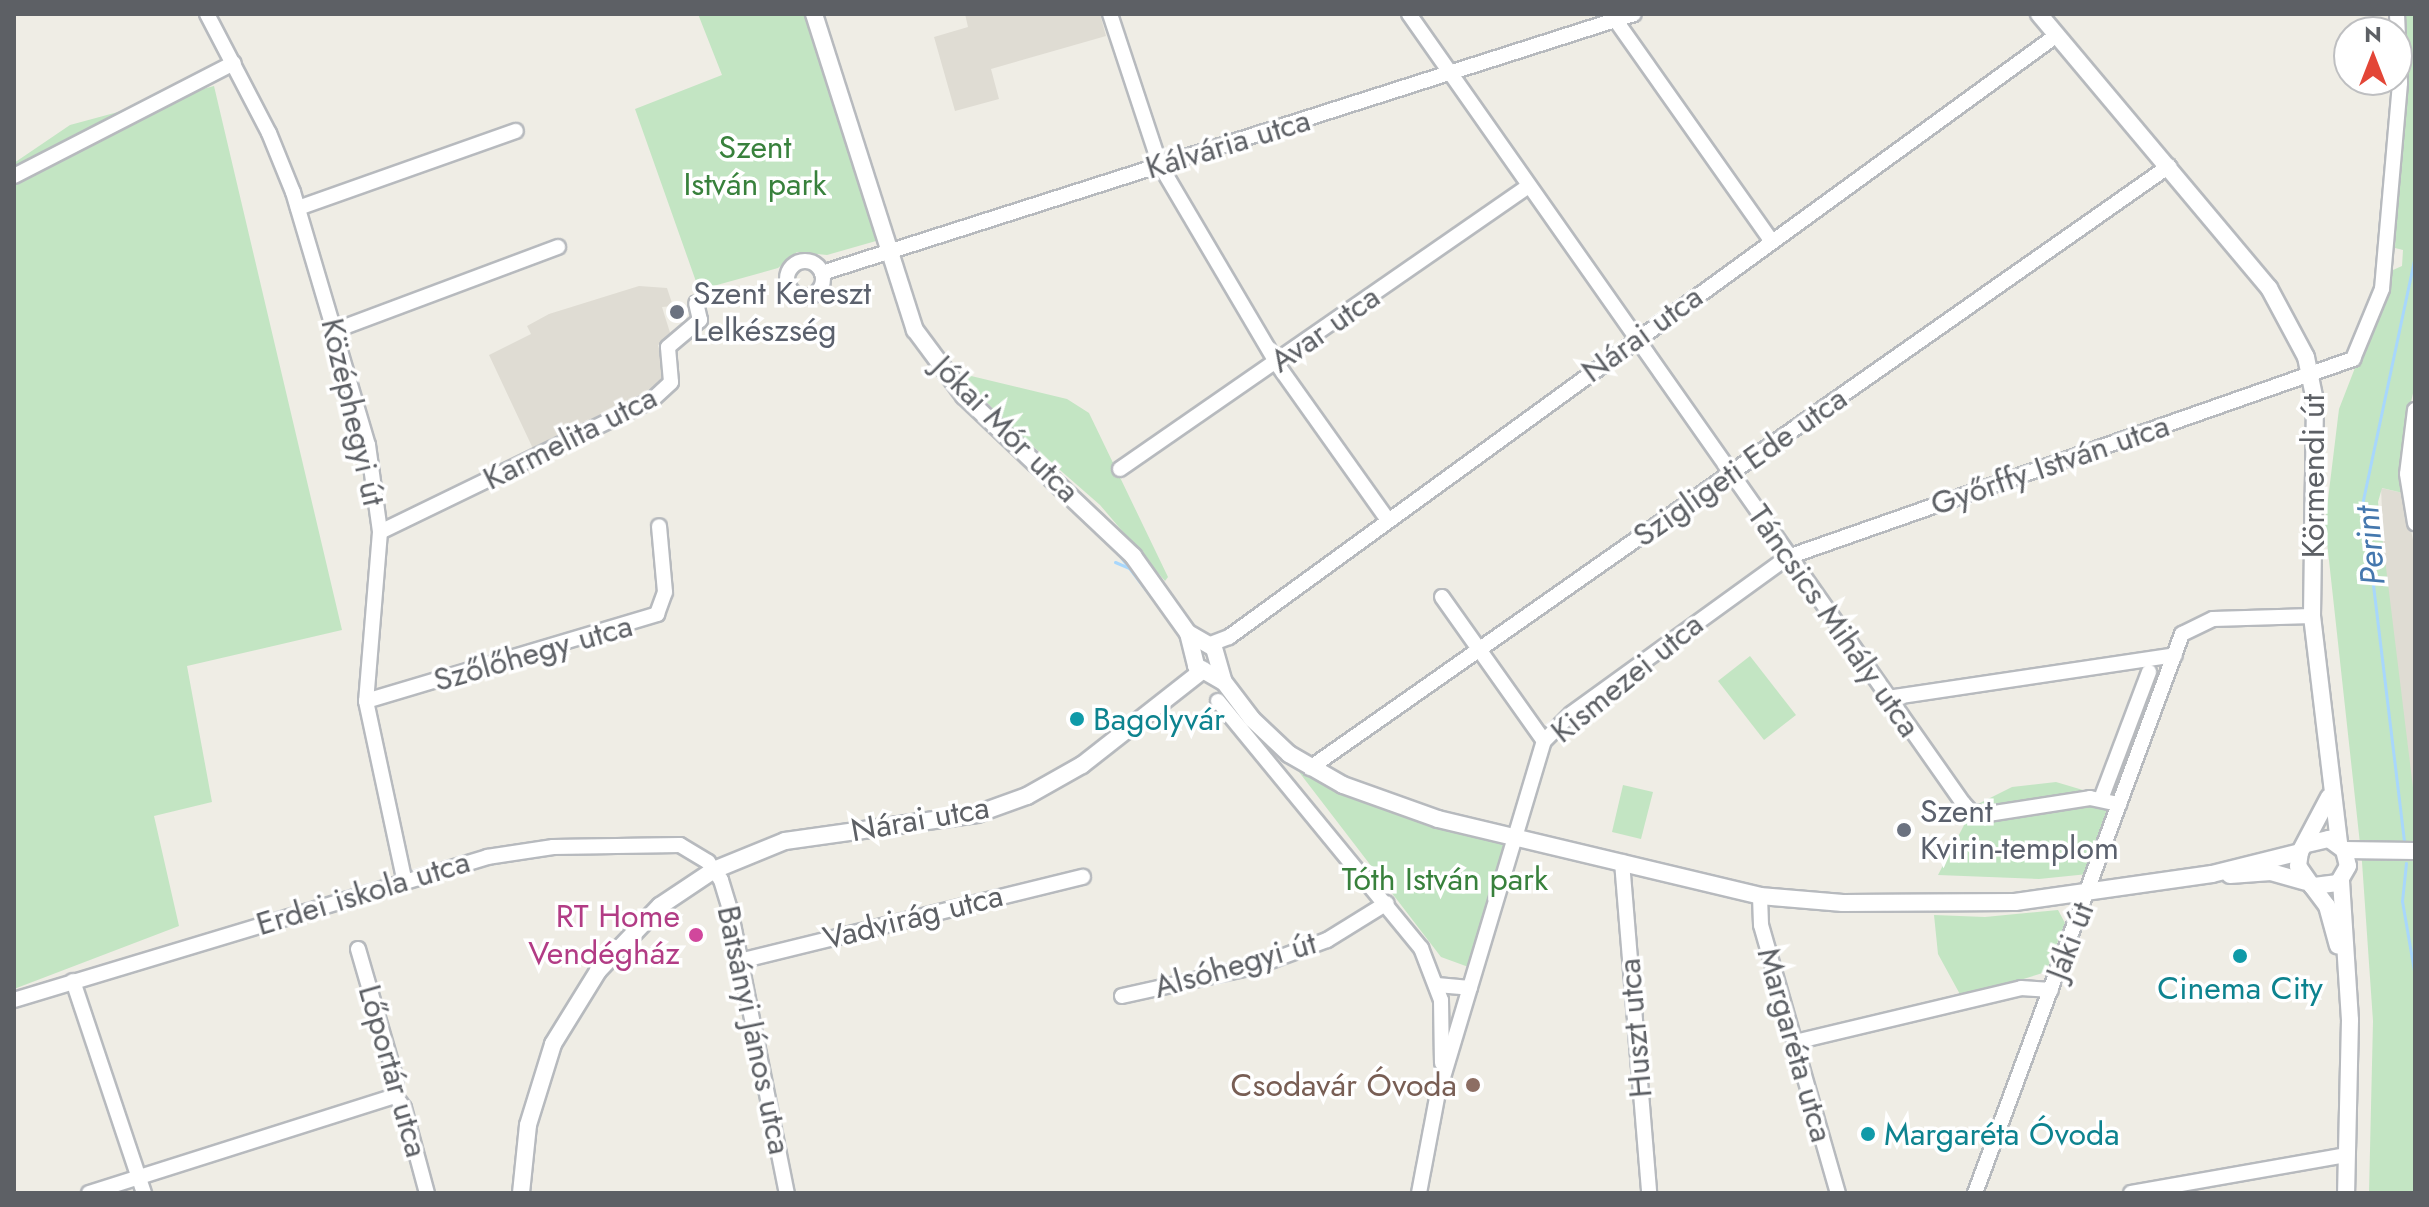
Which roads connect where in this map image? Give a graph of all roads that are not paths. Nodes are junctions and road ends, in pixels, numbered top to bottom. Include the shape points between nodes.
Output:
1 (207, 14) edge
2 (814, 14) edge
3 (1110, 14) edge
4 (1409, 14) edge
5 (1634, 14) edge
6 (2039, 14) edge
7 (2397, 14) edge
8 (1613, 17) edge
9 (2057, 35) junction
10 (234, 63) junction
11 (1452, 75) junction
12 (516, 131) dead end
13 (1160, 165) junction
14 (2169, 166) junction
15 (14, 176) edge
16 (1528, 186) junction
17 (298, 208) junction
18 (1771, 240) junction
19 (558, 247) dead end
20 (888, 255) junction
21 (822, 273) dead end
22 (696, 303) dead end
23 (336, 330) junction
24 (1637, 337) junction
25 (1277, 364) junction
26 (2312, 373) junction
27 (2415, 410) edge
28 (1120, 469) dead end
29 (1730, 475) junction
30 (1388, 520) junction
31 (2415, 523) edge
32 (659, 526) dead end
33 (380, 532) junction
34 (1788, 557) junction
35 (1442, 597) dead end
36 (2312, 616) junction
37 (1188, 633) junction
38 (1478, 649) junction
39 (1213, 651) junction
40 (2175, 655) junction
41 (1198, 665) junction
42 (2149, 672) dead end
43 (1224, 682) junction
44 (1888, 698) junction
45 (366, 701) junction
46 (1218, 701) dead end
47 (1544, 741) junction
48 (1310, 768) junction
49 (2331, 791) junction
50 (2101, 799) junction
51 (2119, 804) junction
52 (1516, 836) junction
53 (2341, 847) junction
54 (2304, 848) junction
55 (2415, 851) edge
56 (2378, 854) junction
57 (1622, 862) junction
58 (714, 870) junction
59 (2212, 874) junction
60 (2344, 876) junction
61 (1083, 877) dead end
62 (404, 878) junction
63 (2308, 884) junction
64 (2088, 893) junction
65 (1760, 896) junction
66 (1387, 903) junction
67 (358, 949) dead end
68 (744, 960) junction
69 (73, 981) junction
70 (2348, 982) junction
71 (1437, 985) junction
72 (1470, 988) junction
73 (2051, 990) junction
74 (1122, 996) dead end
75 (14, 1000) edge
76 (1795, 1042) junction
77 (1438, 1094) junction
78 (395, 1096) junction
79 (2346, 1155) junction
80 (139, 1178) junction
81 (89, 1193) edge
82 (144, 1193) edge
83 (427, 1193) edge
84 (521, 1193) edge
85 (787, 1193) edge
86 (1419, 1193) edge
87 (1649, 1193) edge
88 (1838, 1193) edge
89 (1975, 1193) edge
90 (2131, 1193) edge
91 (2346, 1193) edge

1 - 10 street, Középhegyi út
2 - 20 street, Jókai Mór utca
3 - 13 street
4 - 11 street, Táncsics Mihály utca
5 - 8 street, Kálvária utca
6 - 9 street, Körmendi út
7 - 26 street, Győrffy István utca via 2400,83 2382,289 2353,359
8 - 11 street, Kálvária utca
8 - 18 street
9 - 14 street, Körmendi út
9 - 18 street, Nárai utca
10 - 15 street
10 - 17 street, Középhegyi út
11 - 13 street, Kálvária utca
11 - 16 street, Táncsics Mihály utca
12 - 17 street
13 - 20 street, Kálvária utca
13 - 25 street
14 - 26 street, Körmendi út via 2276,297
14 - 29 street, Szigligeti Ede utca
16 - 24 street, Táncsics Mihály utca
16 - 25 street, Avar utca
17 - 23 street, Középhegyi út
18 - 24 street, Nárai utca
19 - 23 street
20 - 21 street, Kálvária utca
20 - 37 street, Jókai Mór utca via 915,330 934,360 979,412 1133,556
22 - 33 street, Karmelita utca via 700,320 668,347 671,382 652,400
23 - 33 street, Középhegyi út via 368,445
24 - 29 street, Táncsics Mihály utca
24 - 30 street, Nárai utca
25 - 28 street, Avar utca
25 - 30 street
26 - 34 street, Győrffy István utca
26 - 36 street, Körmendi út
27 - 31 street via 2407,474
29 - 34 street, Táncsics Mihály utca
29 - 38 street, Szigligeti Ede utca
30 - 39 street, Nárai utca
32 - 45 street, Szőlőhegy utca via 665,592 657,614
33 - 45 street, Középhegyi út
34 - 44 street, Táncsics Mihály utca
34 - 47 street, Kismezei utca via 1571,714
35 - 38 street
36 - 40 street, Jáki út via 2201,622 2182,634
36 - 49 street, Körmendi út
37 - 39 street, Jókai Mór utca
37 - 41 street, Jókai Mór utca
38 - 47 street
38 - 48 street, Szigligeti Ede utca
39 - 41 street
39 - 41 street via 1197,648
39 - 43 street
40 - 44 street
40 - 51 street, Jáki út
41 - 43 street
41 - 58 street, Nárai utca via 1082,765 1007,804 957,818 785,841
42 - 50 street
43 - 48 street via 1252,719
44 - 50 street, Táncsics Mihály utca via 1971,812
45 - 62 street, Középhegyi út
46 - 66 street
47 - 52 street, Kismezei utca
48 - 52 street via 1404,810
49 - 53 street, Körmendi út
49 - 54 street
50 - 51 street
51 - 64 street, Jáki út
52 - 57 street
52 - 72 street, Kismezei utca
53 - 54 street via 2322,838
53 - 56 street
53 - 60 street
54 - 59 street
54 - 63 street via 2298,866
55 - 56 street
56 - 60 street
57 - 65 street
57 - 87 street, Huszt utca
58 - 62 street, Erdei iskola utca via 680,845 582,846 487,857
58 - 68 street, Batsányi János utca
58 - 84 street, Nárai utca via 640,924 580,995 553,1044 534,1097
59 - 63 street via 2271,872
59 - 64 street
60 - 63 street via 2328,888
60 - 70 street
61 - 68 street, Vadvirág utca
62 - 69 street, Erdei iskola utca
63 - 70 street via 2327,906
64 - 65 street via 1947,904
64 - 73 street, Jáki út
65 - 76 street, Margaréta utca via 1761,925
66 - 71 street via 1421,948
66 - 74 street, Alsóhegyi út via 1327,940 1257,966
67 - 78 street, Lőportár utca via 396,1080
68 - 85 street, Batsányi János utca
69 - 75 street, Erdei iskola utca
69 - 80 street
70 - 79 street
71 - 72 street
71 - 77 street via 1443,1027
72 - 77 street, Kismezei utca
73 - 76 street via 2021,988
73 - 89 street, Jáki út
76 - 88 street, Margaréta utca
77 - 86 street
78 - 80 street
78 - 83 street, Lőportár utca via 404,1108
79 - 90 street
79 - 91 street
80 - 81 street
80 - 82 street

